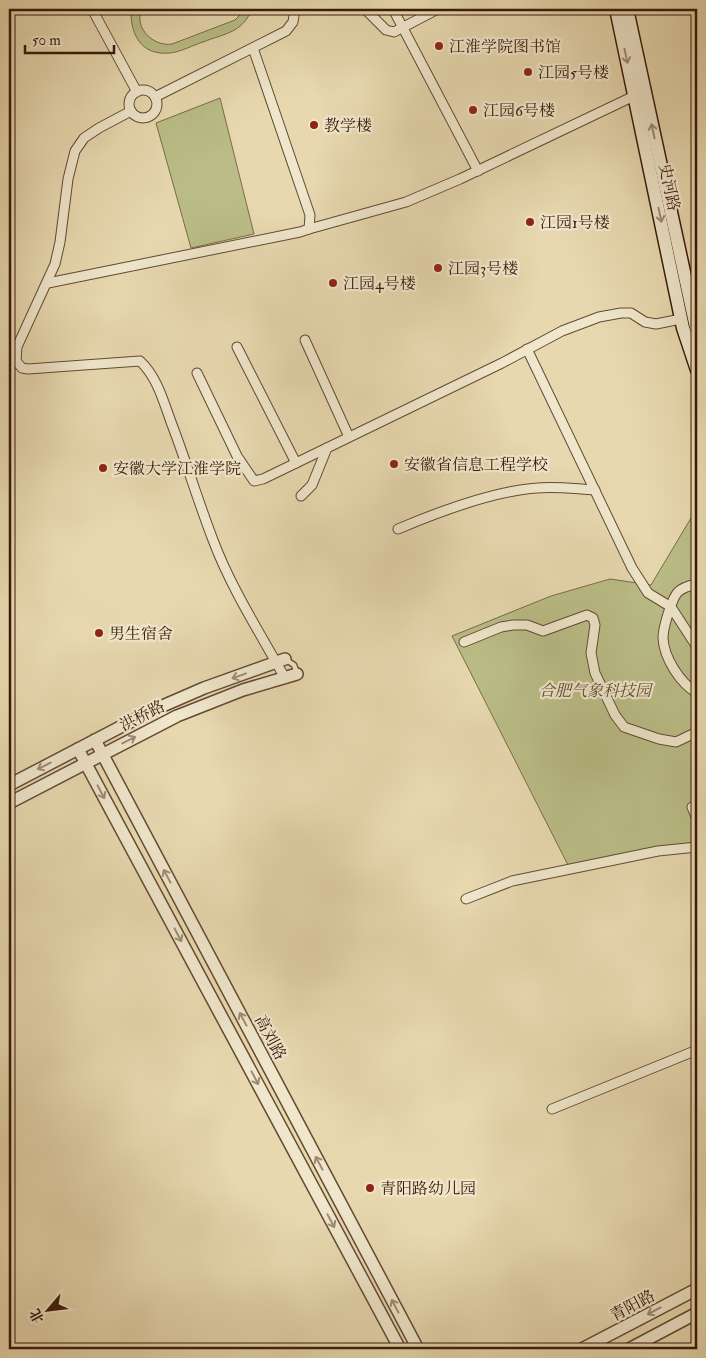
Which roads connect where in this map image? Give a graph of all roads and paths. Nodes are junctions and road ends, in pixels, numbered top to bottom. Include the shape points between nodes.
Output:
1 (92, 9) edge
2 (295, 9) edge
3 (365, 9) edge
4 (393, 9) edge
5 (438, 9) edge
6 (616, 9) edge
7 (627, 9) edge
8 (402, 27) junction
9 (252, 48) junction
10 (136, 92) junction
11 (634, 96) junction
12 (155, 97) junction
13 (131, 111) junction
14 (478, 171) junction
15 (308, 229) junction
16 (48, 283) junction
17 (681, 319) junction
18 (697, 332) edge
19 (305, 340) dead end
20 (236, 347) dead end
21 (527, 349) junction
22 (697, 370) edge
23 (197, 373) dead end
24 (349, 437) junction
25 (328, 448) junction
26 (296, 463) junction
27 (595, 490) junction
28 (301, 496) dead end
29 (398, 529) dead end
30 (697, 584) edge
31 (670, 606) junction
32 (464, 642) dead end
33 (697, 647) edge
34 (281, 661) junction
35 (297, 674) joint
36 (285, 678) junction
37 (697, 693) edge
38 (697, 732) edge
39 (95, 740) junction
40 (78, 749) junction
41 (102, 754) junction
42 (85, 763) junction
43 (9, 785) edge
44 (9, 804) edge
45 (692, 807) dead end
46 (697, 819) edge
47 (697, 847) edge
48 (466, 899) dead end
49 (697, 1050) edge
50 (552, 1109) dead end
51 (697, 1288) edge
52 (697, 1313) edge
53 (400, 1349) edge
54 (418, 1349) edge
55 (582, 1349) edge
56 (630, 1349) edge

1 - 10 street
2 - 9 street via 293,22 286,31
3 - 8 street via 386,30 394,32
4 - 8 street
5 - 8 street
6 -> 11 main road, 史河路
18 -> 7 main road, 史河路
8 - 14 street
9 - 12 street
9 - 15 street via 310,215
10 - 12 street via 148,91
10 - 13 street via 129,100
11 - 14 street
11 -> 17 main road, 史河路
12 - 13 street via 156,110 150,117 136,117
13 - 16 street via 84,138 75,151 60,242
14 - 15 street via 406,202
15 - 16 street
16 - 34 street via 17,347 16,360 22,368 28,369 140,361 148,369 157,385 226,570
17 - 21 street via 656,324 645,322 631,313 599,317
17 - 22 main road, 史河路
19 - 24 street
20 - 26 street
21 - 24 street
21 - 27 street
23 - 26 street via 254,481
24 - 25 street
25 - 26 street
25 - 28 street via 312,485
27 - 29 street via 538,488 495,496
27 - 31 street via 648,594
30 - 31 street via 676,592
31 - 33 street
31 - 37 street via 663,637 665,652 681,678
32 - 38 street via 501,627 527,625 543,631 587,615 596,625 591,653 595,673 624,727 676,742
34 - 35 lane via 294,665
34 - 36 street
34 -> 39 street, 洪桥路 via 151,711
35 - 36 street, 洪桥路
41 -> 36 street, 洪桥路 via 177,716 243,690
39 - 40 street, 洪桥路
39 - 41 street, 高刘路
40 - 42 street, 高刘路
40 -> 43 street, 洪桥路
41 - 42 street, 洪桥路
54 -> 41 street, 高刘路
42 - 44 street, 洪桥路
42 -> 53 street, 高刘路
45 - 46 street
47 - 48 street via 658,851 512,880
49 - 50 street
51 -> 55 street, 青阳路
52 - 56 street

